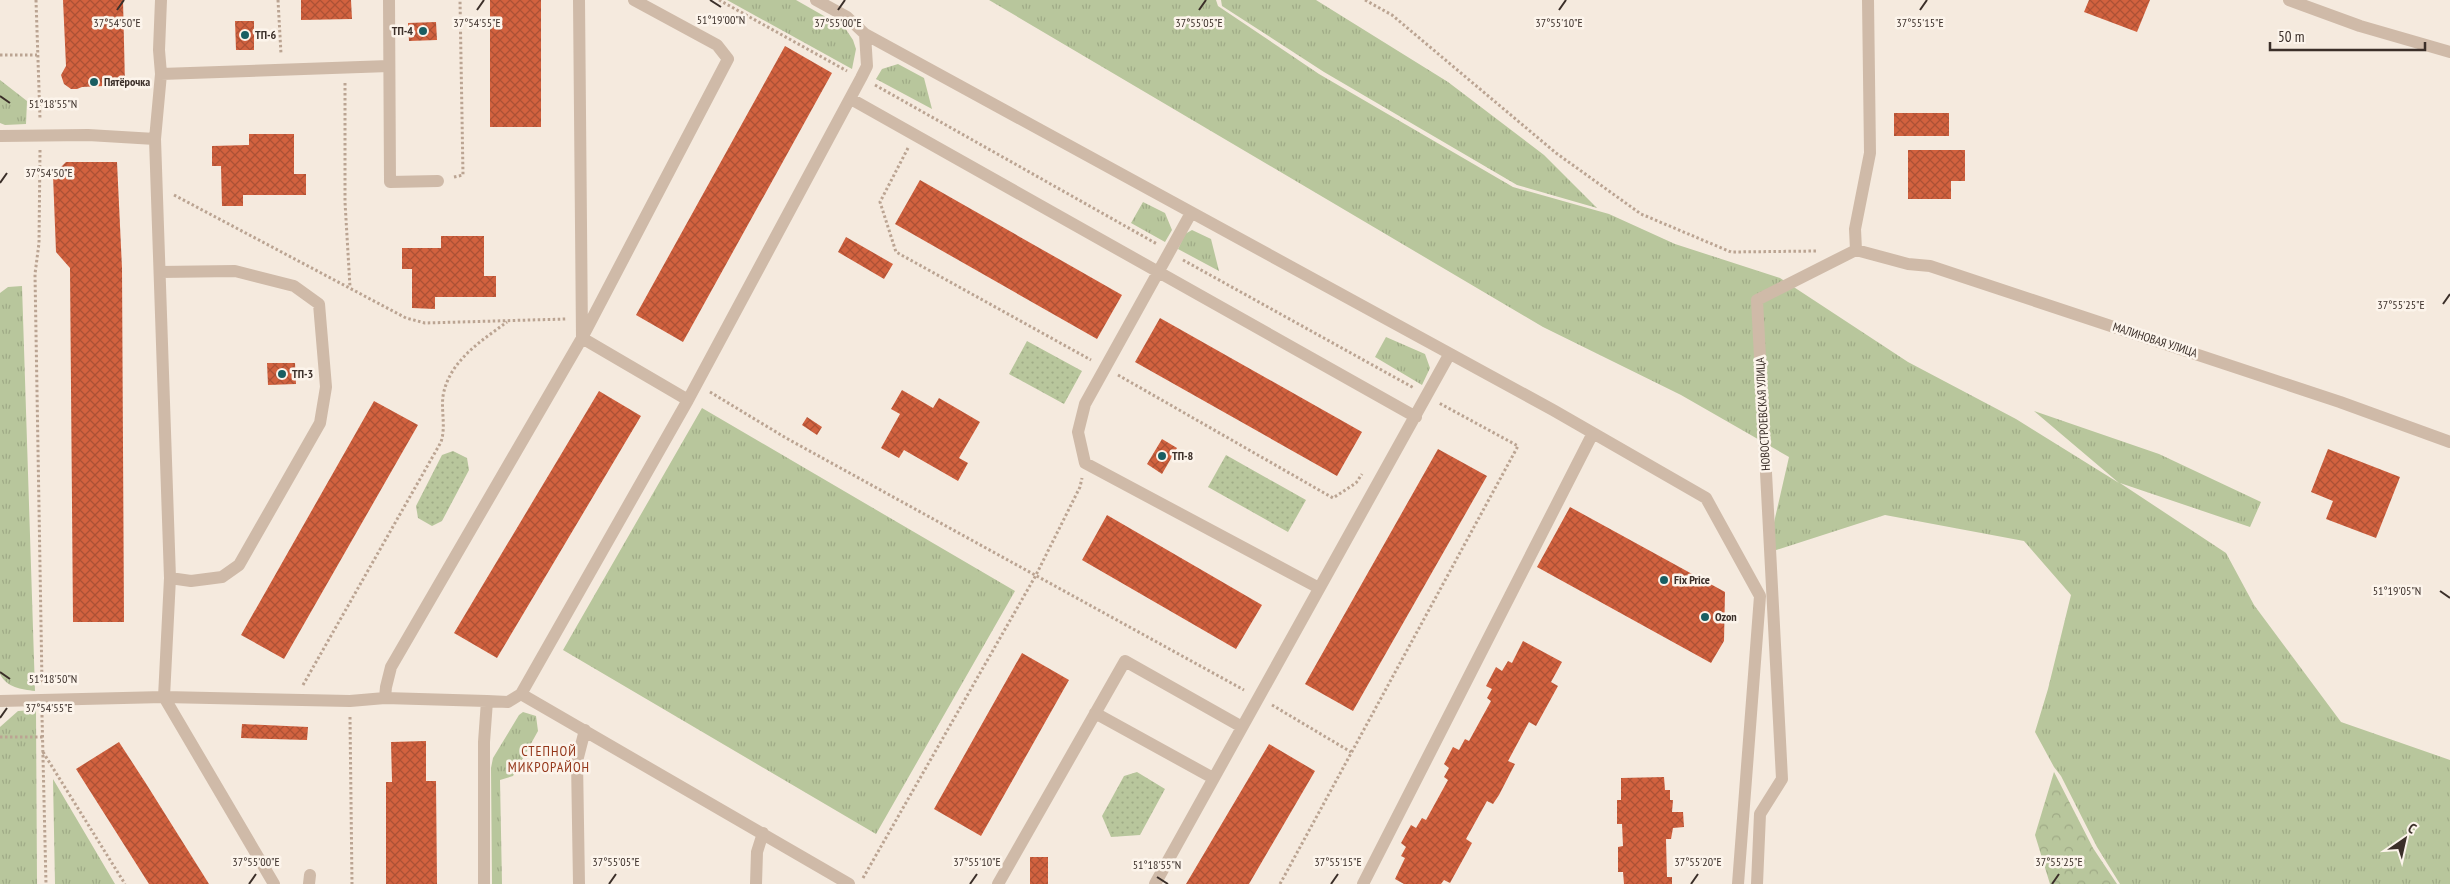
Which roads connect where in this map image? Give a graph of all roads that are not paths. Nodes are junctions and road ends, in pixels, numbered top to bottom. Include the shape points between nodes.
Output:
1 (161, 0) edge
2 (389, 0) edge
3 (579, 0) edge
4 (634, 0) edge
5 (816, 0) edge
6 (1868, 0) edge
7 (2289, 0) edge
8 (865, 34) junction
9 (2450, 52) edge
10 (389, 66) junction
11 (161, 74) junction
12 (851, 99) junction
13 (0, 136) edge
14 (155, 139) junction
15 (438, 181) road end
16 (1191, 213) junction
17 (1856, 250) junction
18 (160, 272) junction
19 (1157, 272) junction
20 (582, 338) junction
21 (1449, 355) junction
22 (688, 400) junction
23 (1416, 417) junction
24 (1593, 433) junction
25 (2450, 442) edge
26 (170, 578) junction
27 (1319, 588) junction
28 (521, 694) junction
29 (164, 697) junction
30 (385, 698) junction
31 (0, 701) edge
32 (487, 701) junction
33 (1095, 713) junction
34 (1242, 727) junction
35 (586, 730) junction
36 (1213, 778) junction
37 (763, 833) junction
38 (274, 884) edge
39 (484, 884) edge
40 (579, 884) edge
41 (756, 884) edge
42 (849, 884) edge
43 (998, 884) edge
44 (1154, 884) edge
45 (1363, 884) edge
46 (1738, 884) edge
47 (1757, 884) edge

1 - 11 street
2 - 10 street
3 - 20 street
4 - 20 street via 718,45 728,59
5 - 8 street via 847,17
6 - 17 street via 1870,153 1855,229
7 - 9 street via 2360,26
8 - 12 street via 867,66
8 - 16 street
10 - 11 street
10 - 15 street via 390,182
11 - 14 street
12 - 19 street
12 - 22 street
13 - 14 street via 88,135
14 - 18 street
16 - 19 street
16 - 21 street
17 - 25 street, МАЛИНОВАЯ УЛИЦА via 1908,264 1930,266 2340,402
17 - 47 street, НОВОСТРОЕВСКАЯ УЛИЦА via 1757,300 1782,779 1760,814
18 - 26 street
18 - 26 street via 235,271 294,286 319,304 326,387 320,423 239,565 222,577 190,581
19 - 23 street
19 - 27 street via 1085,404 1078,432 1085,463
20 - 22 street
20 - 30 street via 391,667
21 - 23 street
21 - 24 street
22 - 28 street
23 - 27 street
24 - 45 street
24 - 46 street via 1706,498 1760,596
26 - 29 street
27 - 34 street
28 - 32 street via 508,702
28 - 35 street
29 - 30 street via 350,701
29 - 31 street
29 - 38 street
30 - 32 street
32 - 39 street
33 - 34 street via 1125,660
33 - 36 street
33 - 43 street
34 - 36 street
35 - 37 street
35 - 40 street via 577,761
36 - 44 street
37 - 41 street via 757,852
37 - 42 street

